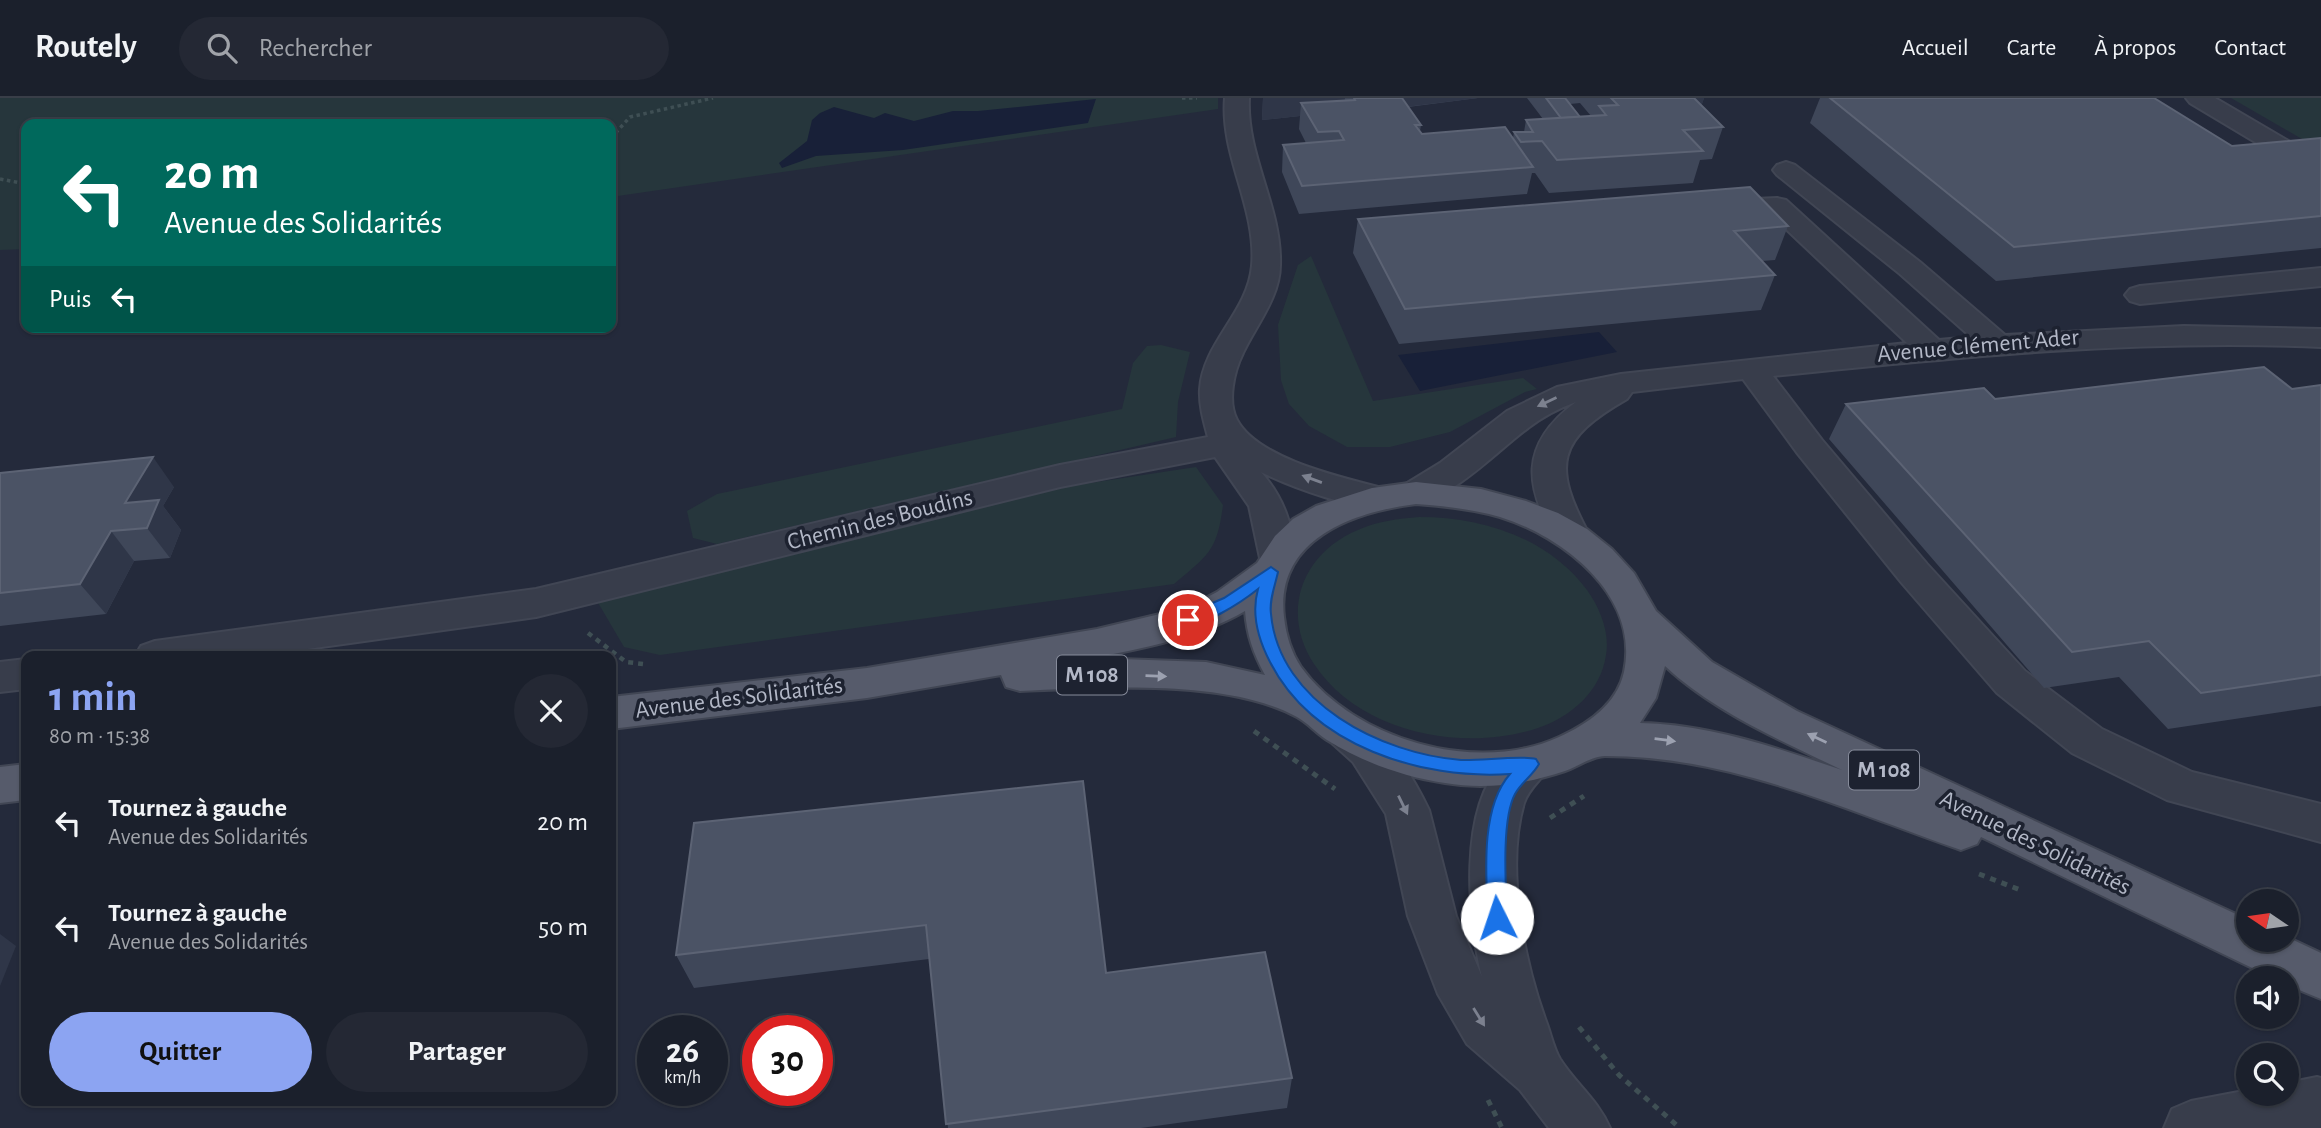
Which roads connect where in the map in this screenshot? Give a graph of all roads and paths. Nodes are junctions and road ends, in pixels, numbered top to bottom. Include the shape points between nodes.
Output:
1 (701, 98) edge
2 (713, 98) edge
3 (1237, 98) edge
4 (2198, 98) edge
5 (616, 132) edge
6 (1786, 170) dead end
7 (2321, 171) edge
8 (0, 179) edge
9 (21, 183) edge
10 (1691, 205) edge
11 (2321, 277) edge
12 (2140, 295) dead end
13 (2321, 338) edge
14 (1996, 343) junction
15 (1933, 350) junction
16 (1751, 369) junction
17 (1637, 382) junction
18 (1225, 434) junction
19 (1416, 494) junction
20 (1378, 498) junction
21 (1572, 536) junction
22 (1274, 565) junction
23 (536, 603) junction
24 (1641, 620) junction
25 (191, 651) edge
26 (611, 651) edge
27 (616, 654) edge
28 (649, 664) dead end
29 (21, 675) edge
30 (0, 677) edge
31 (867, 684) junction
32 (616, 712) edge
33 (1330, 719) junction
34 (1596, 738) junction
35 (1530, 764) junction
36 (21, 783) edge
37 (0, 785) edge
38 (2321, 823) edge
39 (2144, 894) junction
40 (2321, 977) edge
41 (1538, 1072) junction
42 (2321, 1104) edge
43 (1583, 1128) edge
44 (2191, 1128) edge

1 - 2 path
1 - 5 path via 630,117
3 - 18 street via 1237,126 1264,228 1267,268 1259,294 1223,364 1216,392
4 - 7 street
6 - 14 street
8 - 9 path
10 - 15 street via 1732,210 1777,206
11 - 12 street
13 - 14 street, Avenue Clément Ader via 2133,335
14 - 15 street, Avenue Clément Ader
15 - 16 street, Avenue Clément Ader
16 - 17 street, Avenue Clément Ader
16 - 38 street via 1906,563 2011,682 2087,741 2182,787
17 -> 19 street, Avenue Clément Ader via 1577,392 1540,405 1449,475
17 - 21 street via 1578,417 1549,450 1550,494
20 -> 18 street via 1271,463
18 - 22 street via 1232,458 1267,506
18 - 23 street, Chemin des Boudins
19 - 20 main road, Avenue des Solidarités
19 - 21 main road, Avenue des Solidarités via 1497,503
20 - 22 main road, Avenue des Solidarités via 1326,516 1299,534
21 - 24 main road, Avenue des Solidarités via 1615,575
22 - 31 main road, Avenue des Solidarités / M 108 via 1230,602 1165,627
22 - 33 main road, Avenue des Solidarités via 1263,607 1270,646 1286,677
23 - 25 street, Chemin des Boudins
23 - 26 path via 570,620
24 - 34 main road, Avenue des Solidarités via 1646,652 1641,684 1624,713
39 -> 24 main road, Avenue des Solidarités / M 108 via 1742,701 1698,673
27 - 28 path via 626,662
29 - 30 street
31 - 32 main road, Avenue des Solidarités / M 108
31 -> 33 main road, Avenue des Solidarités / M 108 via 1068,675 1199,678 1253,686
33 - 35 main road, Avenue des Solidarités via 1391,751 1436,764 1484,768
33 -> 41 street via 1368,750 1407,810 1432,916 1455,978 1485,1027
34 - 35 main road, Avenue des Solidarités via 1565,754
34 -> 39 main road, Avenue des Solidarités / M 108 via 1654,738 1786,766
35 - 41 street via 1508,789 1502,806 1495,895 1503,964
36 - 37 main road
39 - 40 main road, Avenue des Solidarités / M 108
41 - 43 street
42 - 44 street

